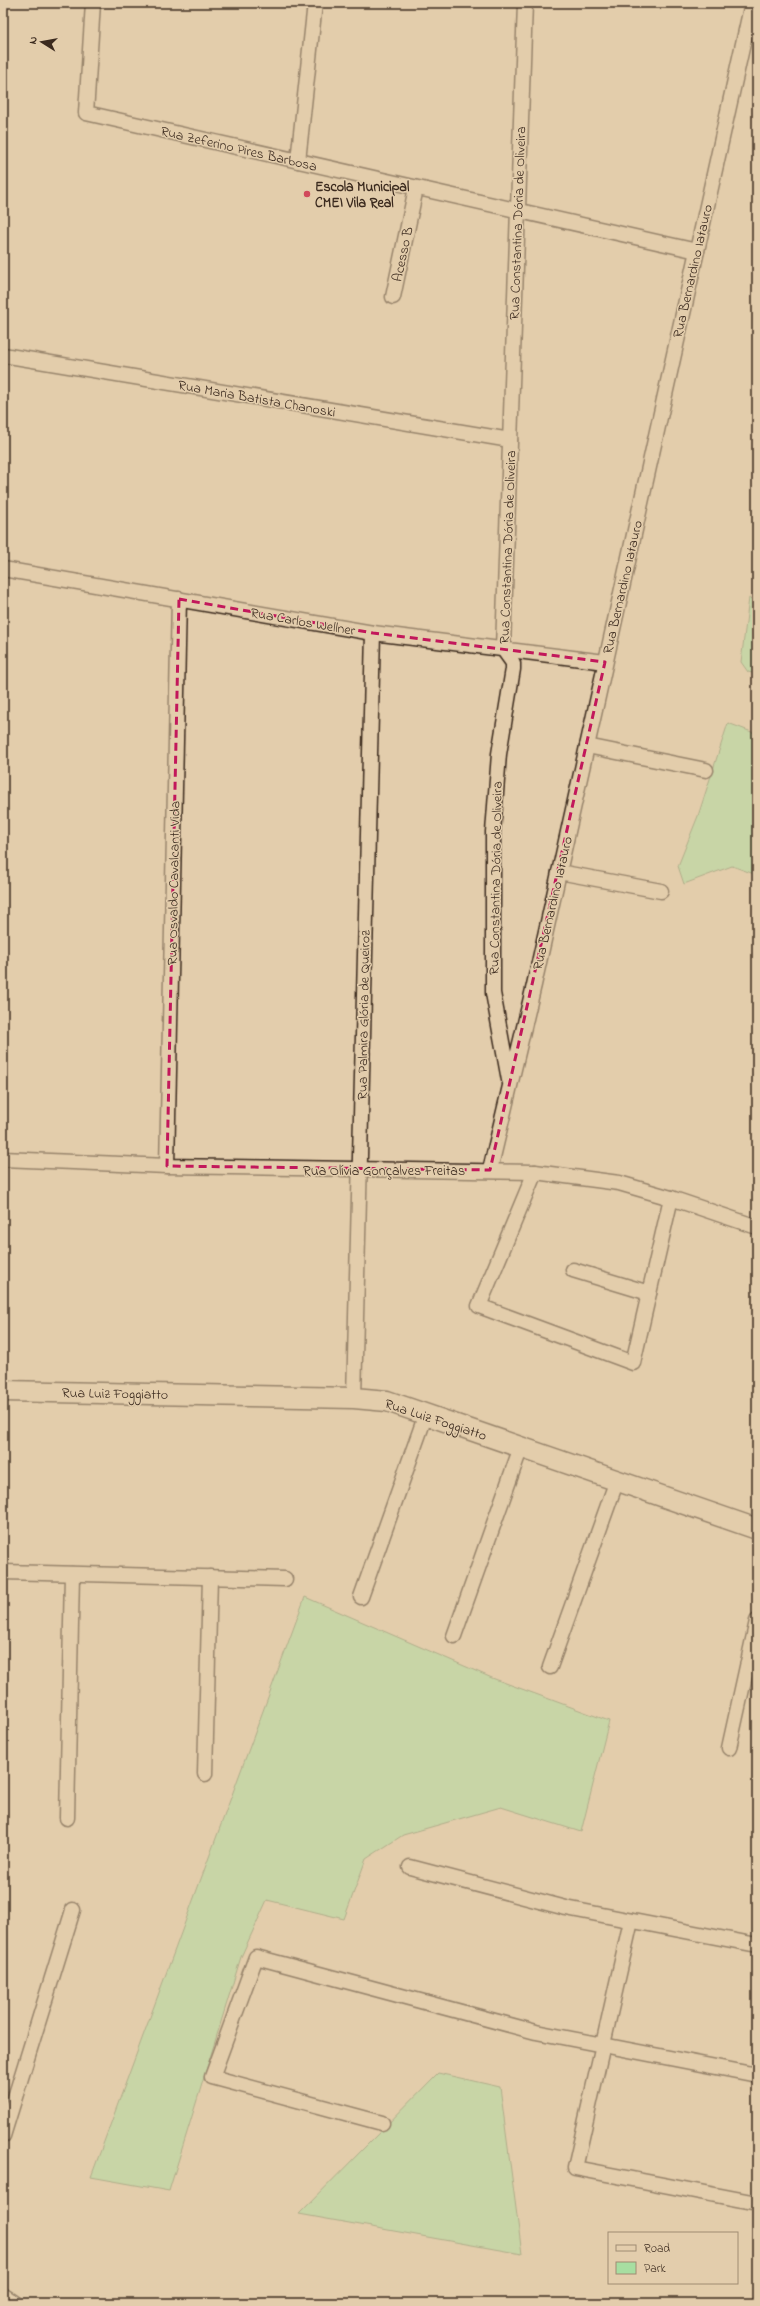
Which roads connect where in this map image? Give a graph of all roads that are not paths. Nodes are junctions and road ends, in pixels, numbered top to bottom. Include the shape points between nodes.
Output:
1 (93, 3) edge
2 (315, 3) edge
3 (525, 3) edge
4 (752, 3) edge
5 (298, 161) junction
6 (416, 188) junction
7 (517, 210) junction
8 (697, 251) junction
9 (392, 297) dead end
10 (3, 355) edge
11 (510, 440) junction
12 (3, 569) edge
13 (179, 599) junction
14 (373, 633) junction
15 (503, 649) junction
16 (605, 662) junction
17 (587, 746) junction
18 (706, 770) dead end
19 (559, 872) junction
20 (661, 891) dead end
21 (510, 1084) junction
22 (3, 1159) edge
23 (167, 1166) junction
24 (490, 1170) junction
25 (360, 1171) junction
26 (535, 1172) junction
27 (671, 1198) junction
28 (757, 1227) edge
29 (574, 1270) dead end
30 (649, 1293) junction
31 (3, 1391) edge
32 (354, 1398) junction
33 (426, 1414) junction
34 (521, 1447) junction
35 (616, 1480) junction
36 (757, 1529) edge
37 (3, 1572) edge
38 (72, 1574) junction
39 (210, 1577) junction
40 (285, 1578) dead end
41 (361, 1596) dead end
42 (757, 1621) edge
43 (454, 1636) dead end
44 (550, 1667) dead end
45 (729, 1748) dead end
46 (205, 1774) dead end
47 (67, 1818) dead end
48 (410, 1867) dead end
49 (73, 1910) dead end
50 (631, 1921) junction
51 (757, 1945) edge
52 (603, 2045) junction
53 (757, 2075) edge
54 (382, 2123) dead end
55 (3, 2136) edge
56 (757, 2203) edge
57 (3, 2295) edge
58 (15, 2303) edge

1 - 5 street, Rua Zeferino Pires Barbosa via 86,113
2 - 5 street
3 - 7 street, Rua Constantina Dória de Oliveira
4 - 8 street, Rua Bernardino Iatauro
5 - 6 street, Rua Zeferino Pires Barbosa
6 - 7 street, Rua Zeferino Pires Barbosa
6 - 9 street, Acesso B
7 - 8 street, Rua Zeferino Pires Barbosa
7 - 11 street, Rua Constantina Dória de Oliveira
8 - 16 street, Rua Bernardino Iatauro
10 - 11 street, Rua Maria Batista Chanoski
11 - 15 street, Rua Constantina Dória de Oliveira
12 - 13 street, Rua Carlos Wellner
13 - 14 street, Rua Carlos Wellner
13 - 23 street, Rua Osvaldo Cavalcanti Vida
14 - 15 street, Rua Carlos Wellner
14 - 25 street, Rua Palmira Glória de Queiroz
15 - 16 street, Rua Carlos Wellner
15 - 21 street, Rua Constantina Dória de Oliveira via 513,663 513,669 502,728 496,784 492,965 498,1021
16 - 17 street, Rua Bernardino Iatauro
17 - 18 street
17 - 19 street, Rua Bernardino Iatauro
19 - 20 street
19 - 21 street, Rua Bernardino Iatauro
21 - 24 street, Rua Bernardino Iatauro
22 - 23 street, Rua Olívia Gonçalves Freitas
23 - 25 street, Rua Olívia Gonçalves Freitas
24 - 25 street, Rua Olívia Gonçalves Freitas
24 - 26 street, Rua Olívia Gonçalves Freitas
25 - 32 street, Rua Palmira Glória de Queiroz
26 - 27 street, Rua Olívia Gonçalves Freitas via 619,1183
26 - 30 street via 479,1306 633,1363
27 - 28 street, Rua Olívia Gonçalves Freitas
27 - 30 street
29 - 30 street
31 - 32 street, Rua Luiz Foggiatto
32 - 33 street, Rua Luiz Foggiatto via 387,1401
33 - 34 street, Rua Luiz Foggiatto
33 - 41 street
34 - 35 street, Rua Luiz Foggiatto
34 - 43 street
35 - 36 street, Rua Luiz Foggiatto
35 - 44 street
37 - 38 street
38 - 39 street
38 - 47 street
39 - 40 street
39 - 46 street
42 - 45 street
48 - 50 street via 566,1908
49 - 55 street
50 - 51 street
50 - 52 street
52 - 53 street
52 - 54 street via 536,2032 256,1957 212,2078
52 - 56 street via 575,2168
57 - 58 street

